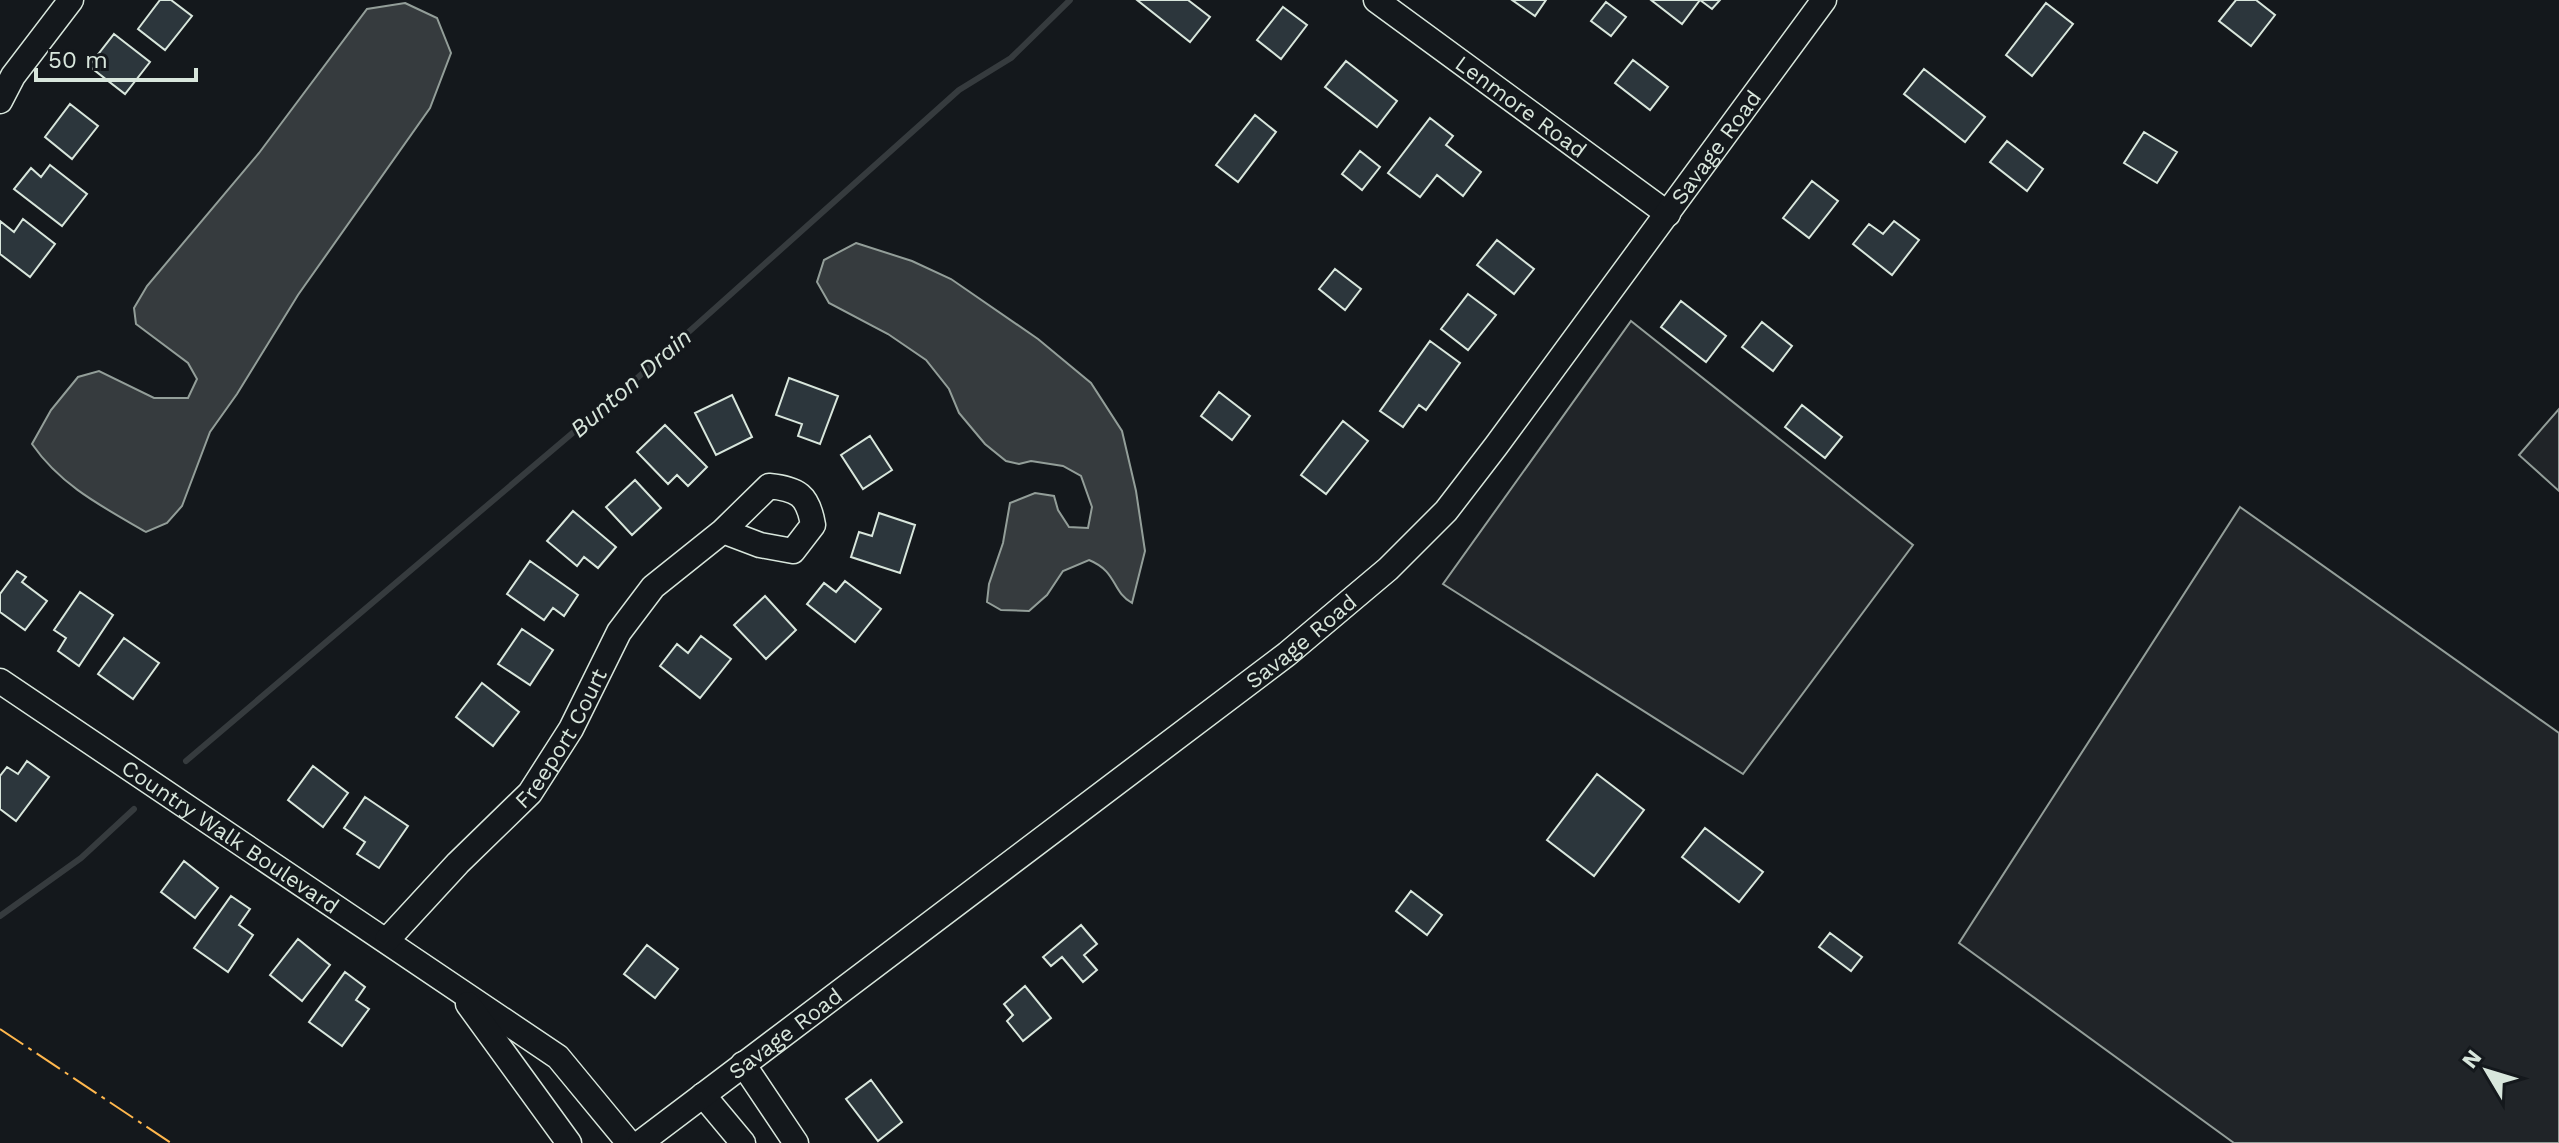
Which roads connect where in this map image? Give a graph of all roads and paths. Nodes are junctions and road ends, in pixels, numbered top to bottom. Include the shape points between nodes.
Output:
1 (71, 0) edge
2 (1376, 0) edge
3 (1824, 0) edge
4 (0, 101) edge
5 (1668, 214) junction
6 (723, 531) dead end
7 (0, 681) edge
8 (387, 940) junction
9 (460, 993) junction
10 (743, 1064) junction
11 (703, 1095) junction
12 (569, 1143) edge
13 (629, 1143) edge
14 (640, 1143) edge
15 (743, 1143) edge
16 (796, 1143) edge

1 - 4 street
2 - 5 street, Lenmore Road
3 - 5 street, Savage Road
5 - 10 street, Savage Road via 1446,511 1388,569 1287,654
6 - 8 street, Freeport Court via 653,587 619,632 571,729 530,793
7 - 8 street, Country Walk Boulevard
8 - 9 street, Country Walk Boulevard
9 - 12 street, Country Walk Boulevard
9 - 13 street, Country Walk Boulevard via 558,1057
10 - 11 street, Savage Road
10 - 16 street
11 - 14 street, Savage Road
11 - 15 street

